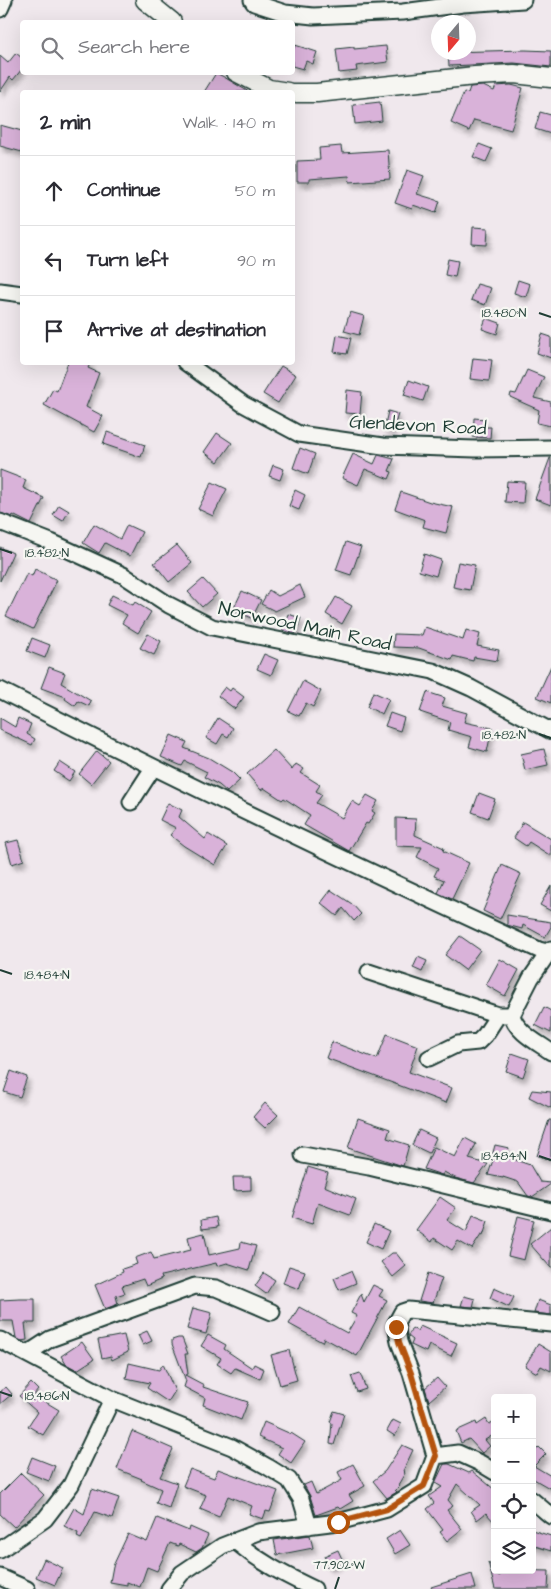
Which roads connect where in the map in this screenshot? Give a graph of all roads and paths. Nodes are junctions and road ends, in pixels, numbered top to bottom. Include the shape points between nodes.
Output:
1 (4, 0) edge
2 (145, 0) edge
3 (252, 0) edge
4 (523, 0) edge
5 (0, 10) edge
6 (170, 20) edge
7 (242, 75) edge
8 (551, 78) edge
9 (275, 90) edge
10 (295, 93) edge
11 (0, 290) edge
12 (20, 294) edge
13 (189, 365) edge
14 (551, 448) edge
15 (0, 522) edge
16 (0, 690) edge
17 (551, 731) edge
18 (153, 768) junction
19 (131, 802) dead end
20 (550, 952) edge
21 (368, 972) dead end
22 (505, 1015) junction
23 (551, 1052) edge
24 (429, 1058) dead end
25 (303, 1155) dead end
26 (551, 1211) edge
27 (272, 1312) dead end
28 (551, 1324) edge
29 (0, 1340) edge
30 (28, 1354) junction
31 (112, 1399) junction
32 (436, 1456) junction
33 (491, 1470) edge
34 (536, 1503) edge
35 (551, 1516) edge
36 (309, 1526) junction
37 (235, 1541) junction
38 (0, 1550) edge
39 (0, 1577) edge
40 (28, 1589) edge
41 (169, 1589) edge
42 (314, 1589) edge

1 - 5 street
2 - 6 street
3 - 4 street via 285,13 314,16 403,12
7 - 9 street
8 - 10 street via 514,74 475,76
11 - 12 street
13 - 14 street, Glendevon Road via 244,404 299,434 383,446
15 - 17 street, Norwood Main Road via 123,575 212,627 433,671
16 - 18 street
18 - 19 street
18 - 20 street via 405,889 539,950
20 - 22 street
21 - 22 street
22 - 23 street
22 - 24 street via 478,1042 458,1044
25 - 26 street via 369,1167
27 - 30 street via 216,1288 194,1286 50,1339
28 - 32 street via 402,1312 396,1323 399,1342
29 - 30 street
30 - 31 street
31 - 36 street via 232,1447 289,1480 301,1499
31 - 38 street via 71,1485 45,1520
32 - 33 street via 458,1453
32 - 36 street via 424,1486 387,1509
34 - 35 street
36 - 37 street via 258,1532
37 - 41 street via 182,1573
37 - 42 street via 273,1569
39 - 40 street

